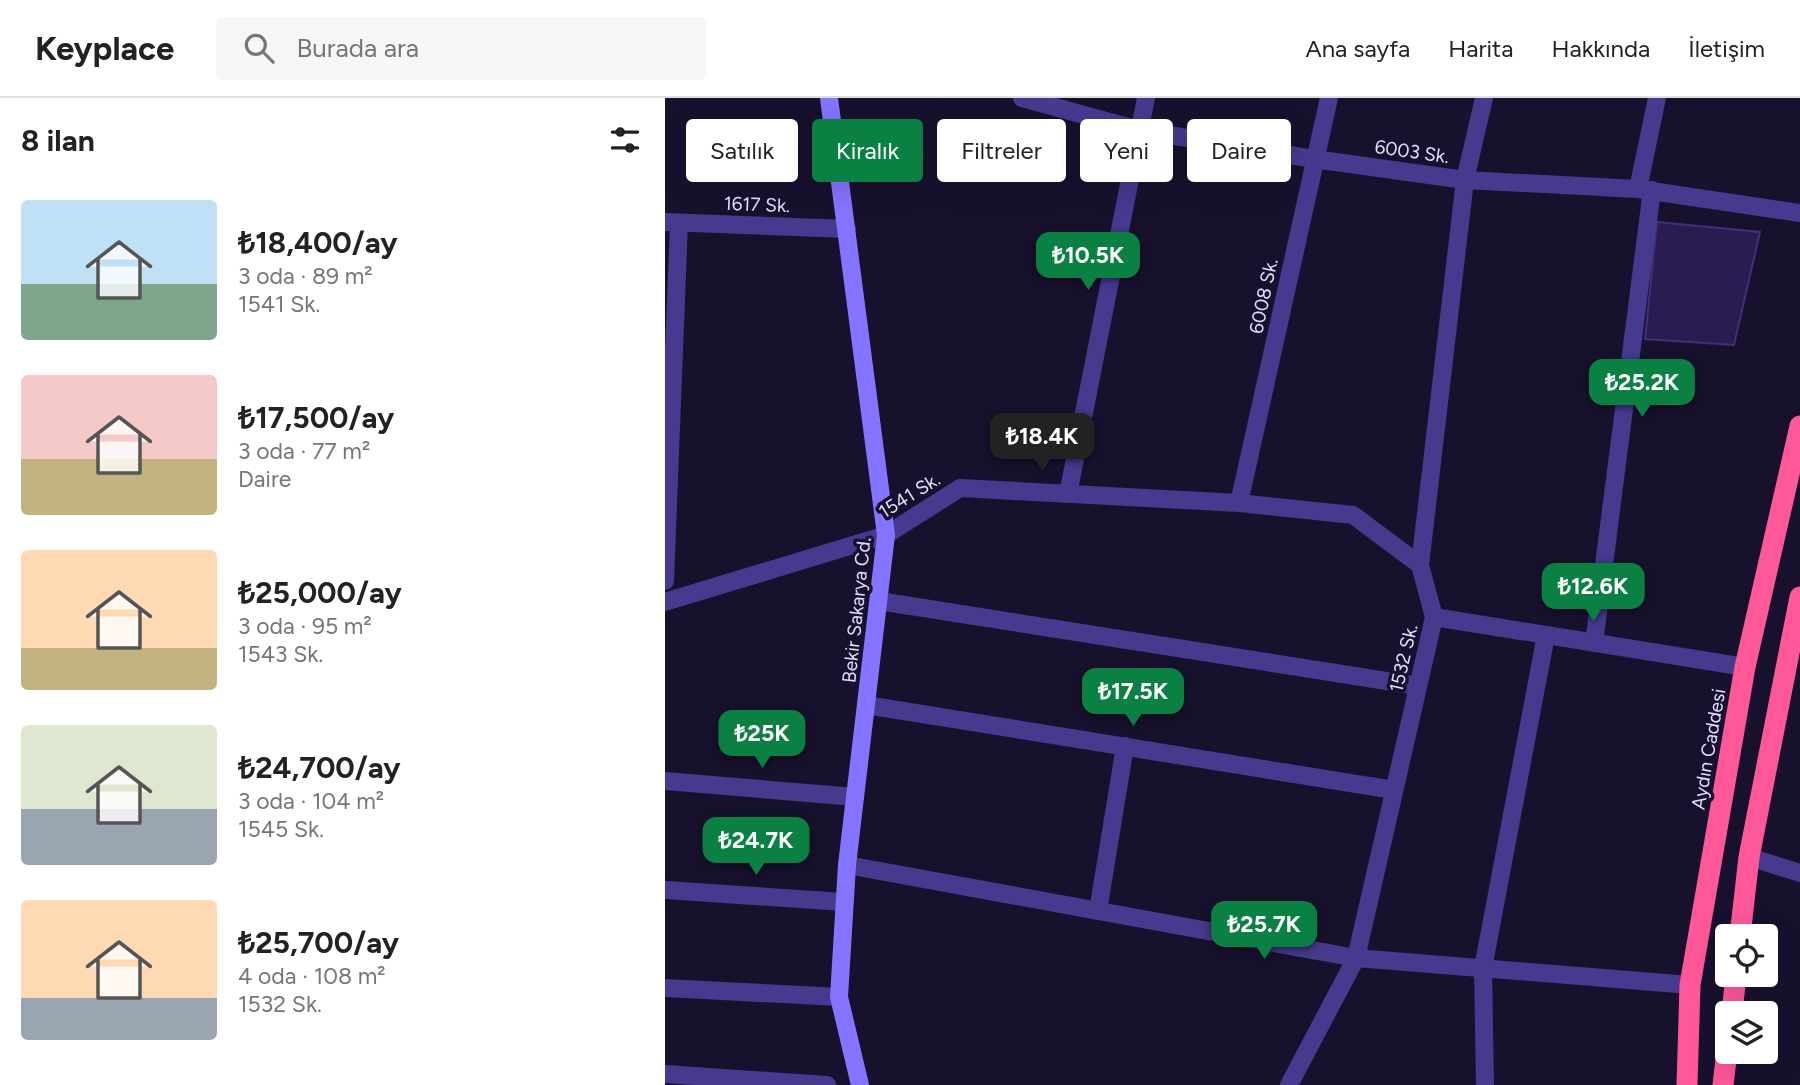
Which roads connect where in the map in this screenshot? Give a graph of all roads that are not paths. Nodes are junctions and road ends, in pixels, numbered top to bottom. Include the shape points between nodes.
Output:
1 (829, 98) edge
2 (1023, 98) edge
3 (1146, 98) edge
4 (1329, 98) edge
5 (1483, 98) edge
6 (1657, 98) edge
7 (1099, 119) edge
8 (1141, 119) edge
9 (1173, 136) edge
10 (1314, 159) junction
11 (1465, 180) junction
12 (1129, 182) edge
13 (1645, 190) junction
14 (1800, 213) edge
15 (672, 223) edge
16 (846, 229) junction
17 (1800, 426) edge
18 (1068, 494) junction
19 (1239, 503) junction
20 (886, 535) junction
21 (1420, 565) junction
22 (665, 581) edge
23 (1800, 597) edge
24 (665, 601) edge
25 (879, 601) junction
26 (1434, 617) junction
27 (1546, 635) junction
28 (1594, 643) junction
29 (1745, 667) junction
30 (1418, 686) junction
31 (866, 705) junction
32 (1125, 746) junction
33 (665, 781) edge
34 (1394, 790) junction
35 (855, 797) junction
36 (1749, 857) junction
37 (848, 865) junction
38 (1800, 873) edge
39 (665, 890) edge
40 (844, 902) junction
41 (1098, 911) junction
42 (1741, 924) edge
43 (1356, 958) junction
44 (1483, 968) junction
45 (1690, 985) junction
46 (665, 988) edge
47 (839, 997) junction
48 (1725, 1064) edge
49 (665, 1074) edge
50 (827, 1085) edge
51 (860, 1085) edge
52 (1290, 1085) edge
53 (1485, 1085) edge
54 (1687, 1085) edge
55 (1723, 1085) edge

1 - 16 street, Bekir Sakarya Cd.
2 - 7 street, 6003 Sk.
3 - 8 street
4 - 10 street, 6008 Sk.
5 - 11 street, 1532 Sk.
6 - 13 street
9 - 10 street, 6003 Sk.
10 - 11 street, 6003 Sk.
10 - 19 street, 6008 Sk.
11 - 13 street, 6003 Sk.
11 - 21 street, 1532 Sk.
12 - 18 street
13 - 14 street, 6003 Sk.
13 - 28 street
15 - 16 street, 1617 Sk.
15 - 22 street
16 - 20 street, Bekir Sakarya Cd.
17 - 29 highway, Aydın Caddesi
18 - 19 street, 1541 Sk.
18 - 20 street, 1541 Sk. via 960,488
19 - 21 street, 1541 Sk. via 1353,515
20 - 24 street, 1541 Sk.
20 - 25 street, Bekir Sakarya Cd.
21 - 26 street, 1532 Sk.
23 - 36 highway
25 - 30 street
25 - 31 street, Bekir Sakarya Cd.
26 - 27 street
26 - 30 street, 1532 Sk.
27 - 28 street
27 - 44 street
28 - 29 street
29 - 45 highway, Aydın Caddesi
30 - 34 street, 1532 Sk.
31 - 32 street
31 - 35 street, Bekir Sakarya Cd.
32 - 34 street
32 - 41 street
33 - 35 street
34 - 43 street, 1532 Sk.
35 - 37 street, Bekir Sakarya Cd.
36 - 38 street
36 - 42 highway
37 - 40 street, Bekir Sakarya Cd.
37 - 41 street
39 - 40 street
40 - 47 street, Bekir Sakarya Cd.
41 - 43 street
43 - 44 street
43 - 52 street, 1532 Sk.
44 - 45 street
44 - 53 street
45 - 54 highway, Aydın Caddesi
46 - 47 street
47 - 51 street, Bekir Sakarya Cd.
48 - 55 highway
49 - 50 street

